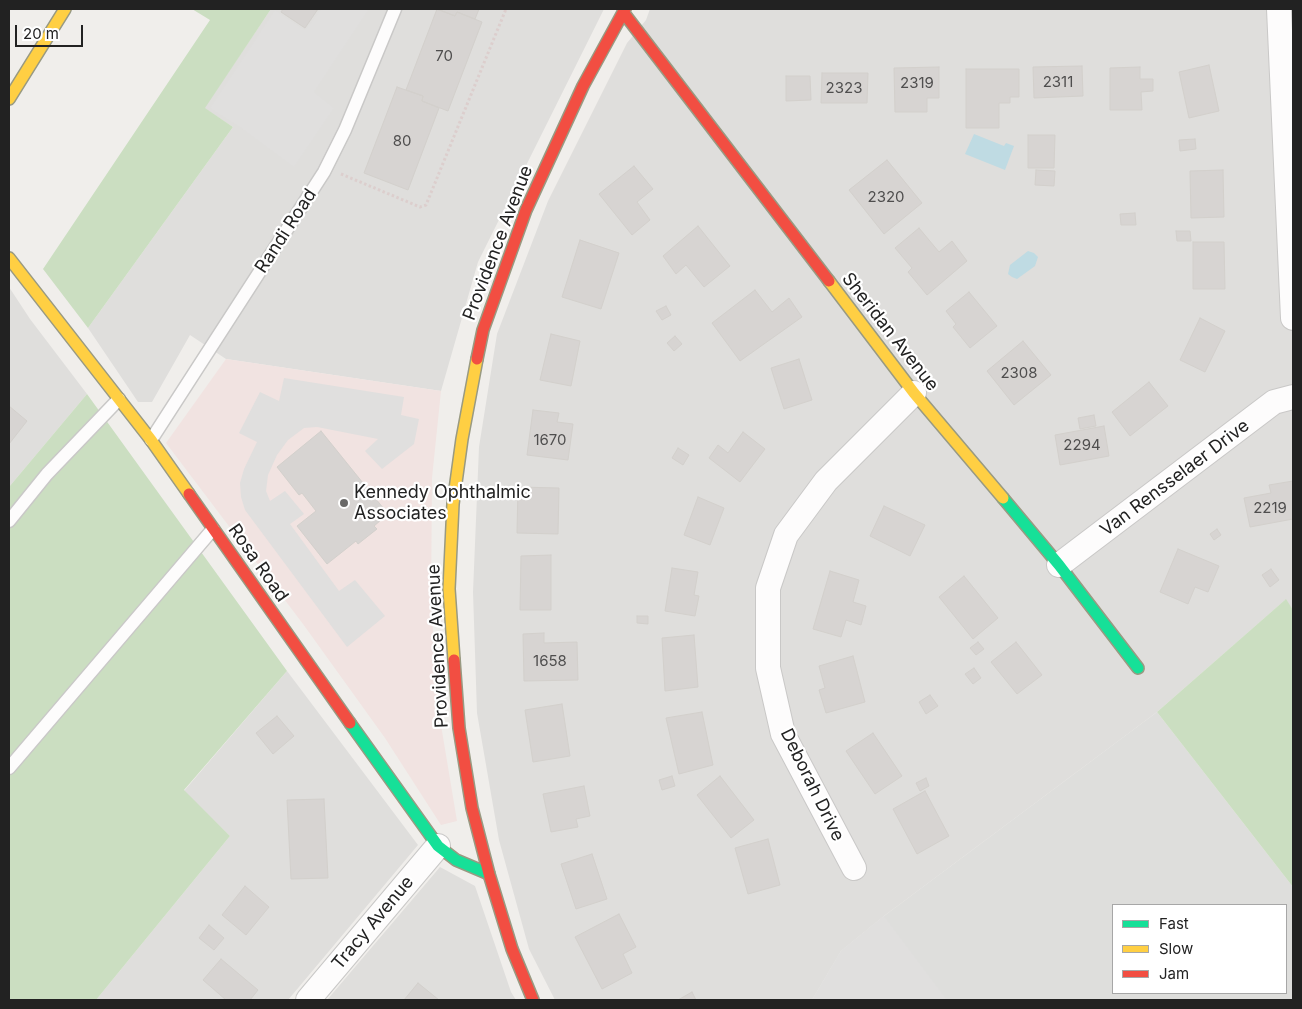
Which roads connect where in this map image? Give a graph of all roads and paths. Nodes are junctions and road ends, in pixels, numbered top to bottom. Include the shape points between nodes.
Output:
1 (66, 9) edge
2 (396, 9) edge
3 (506, 9) edge
4 (1279, 9) edge
5 (624, 10) edge
6 (9, 99) edge
7 (326, 168) junction
8 (9, 258) edge
9 (1293, 318) edge
10 (914, 393) junction
11 (1293, 397) edge
12 (119, 399) junction
13 (150, 440) junction
14 (9, 521) edge
15 (213, 529) junction
16 (1059, 564) junction
17 (1138, 668) dead end
18 (9, 768) edge
19 (438, 846) junction
20 (854, 868) dead end
21 (489, 874) junction
22 (308, 1000) edge
23 (533, 1000) edge

1 - 6 street
2 - 7 lane, Randi Road
3 - 7 path via 426,205 420,208
4 - 9 street
5 - 10 street, Sheridan Avenue
5 - 21 street, Providence Avenue via 583,86 526,210 483,330 462,439 453,504 449,589 461,739 472,808
7 - 13 lane, Randi Road
8 - 12 street, Rosa Road
10 - 16 street, Sheridan Avenue
10 - 20 street, Deborah Drive via 826,481 786,535 768,588 768,668 783,734
11 - 16 street, Van Rensselaer Drive via 1274,402
12 - 13 street, Rosa Road
12 - 14 lane via 47,474
13 - 15 street, Rosa Road
15 - 18 lane
15 - 19 street, Rosa Road
16 - 17 street, Sheridan Avenue
19 - 21 street, Rosa Road via 456,860
19 - 22 street, Tracy Avenue
21 - 23 street, Providence Avenue via 512,949

